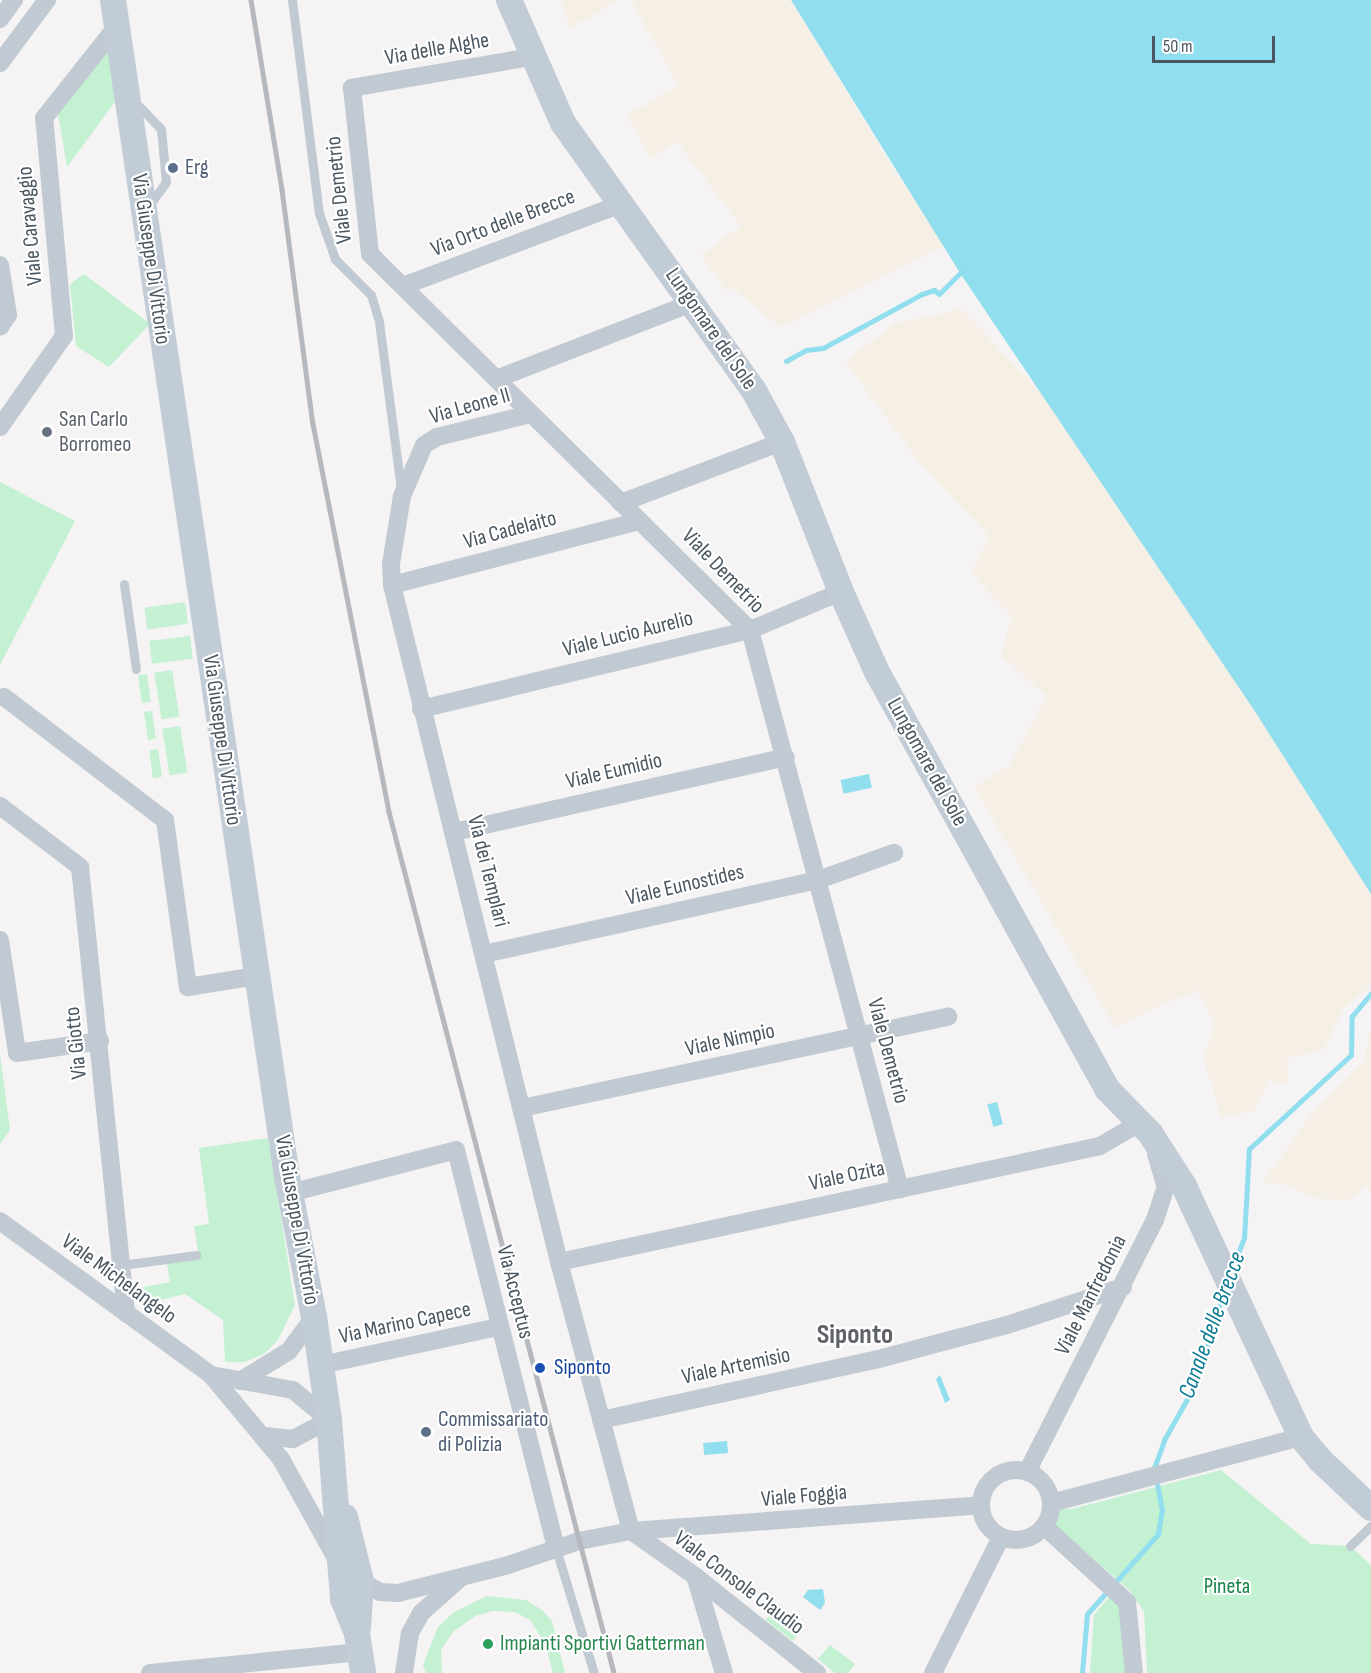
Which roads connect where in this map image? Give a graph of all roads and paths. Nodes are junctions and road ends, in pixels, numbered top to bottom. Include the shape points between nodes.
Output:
1 (14, 0) edge
2 (47, 0) edge
3 (113, 0) edge
4 (292, 0) edge
5 (509, 0) edge
6 (0, 19) edge
7 (117, 26) junction
8 (531, 57) junction
9 (0, 63) edge
10 (352, 88) joint
11 (619, 205) junction
12 (0, 265) edge
13 (403, 286) junction
14 (695, 302) junction
15 (0, 327) edge
16 (496, 379) junction
17 (531, 414) junction
18 (0, 427) edge
19 (782, 442) junction
20 (402, 496) junction
21 (621, 503) junction
22 (640, 521) junction
23 (124, 584) dead end
24 (392, 585) junction
25 (841, 592) junction
26 (750, 630) junction
27 (136, 669) dead end
28 (4, 697) dead end
29 (422, 709) junction
30 (786, 757) junction
31 (0, 806) edge
32 (454, 832) junction
33 (894, 853) dead end
34 (818, 880) junction
35 (0, 940) edge
36 (484, 954) junction
37 (257, 975) junction
38 (948, 1017) dead end
39 (860, 1038) junction
40 (100, 1041) junction
41 (522, 1108) junction
42 (1144, 1128) junction
43 (900, 1189) junction
44 (290, 1193) junction
45 (0, 1221) edge
46 (196, 1255) dead end
47 (559, 1262) junction
48 (122, 1265) junction
49 (1122, 1287) junction
50 (126, 1314) junction
51 (314, 1317) junction
52 (498, 1327) junction
53 (321, 1365) junction
54 (211, 1375) junction
55 (240, 1380) junction
56 (329, 1420) junction
57 (601, 1420) junction
58 (266, 1436) junction
59 (1301, 1437) junction
60 (1027, 1472) junction
61 (334, 1480) junction
62 (1051, 1503) junction
63 (981, 1505) junction
64 (1371, 1508) edge
65 (1044, 1526) junction
66 (1371, 1526) edge
67 (631, 1532) junction
68 (1001, 1537) junction
69 (1350, 1546) dead end
70 (556, 1549) junction
71 (337, 1560) junction
72 (695, 1576) junction
73 (459, 1579) junction
74 (361, 1581) junction
75 (360, 1653) edge
76 (150, 1673) edge
77 (404, 1673) edge
78 (594, 1673) edge
79 (724, 1673) edge
80 (817, 1673) edge
81 (933, 1673) edge
82 (1134, 1673) edge

1 - 6 street
2 - 9 street
3 - 7 main road, Via Giuseppe Di Vittorio
4 - 20 lane via 320,213 335,260 372,296 379,322
5 - 8 main road, Lungomare del Sole
7 - 18 street, Viale Caravaggio via 44,118 64,336
7 - 37 main road, Via Giuseppe Di Vittorio
8 - 10 street, Via delle Alghe
8 - 11 main road, Lungomare del Sole via 563,123
10 - 13 street, Viale Demetrio via 370,254
11 - 13 street, Via Orto delle Brecce
11 - 14 main road, Lungomare del Sole
12 - 15 street via 8,315
13 - 16 street, Viale Demetrio
14 - 16 street
14 - 19 main road, Lungomare del Sole via 753,388
16 - 17 street, Viale Demetrio
17 - 20 street, Via Leone II via 437,437 424,445
17 - 21 street, Viale Demetrio
19 - 21 street
19 - 25 main road, Lungomare del Sole
20 - 24 street, Via Leone II via 391,564
21 - 22 street, Viale Demetrio
22 - 24 street, Via Cadelaito
22 - 26 street, Viale Demetrio
23 - 27 lane
24 - 29 street, Via dei Templari
25 - 26 street, Viale Lucio Aurelio
25 - 42 main road, Lungomare del Sole via 877,672 1107,1089
26 - 29 street, Viale Lucio Aurelio
26 - 30 street, Viale Demetrio
28 - 37 street via 165,820 188,987
29 - 32 street, Via dei Templari
30 - 32 street, Viale Eumidio
30 - 34 street, Viale Demetrio
31 - 40 street, Via Giotto via 80,867
32 - 36 street, Via dei Templari
33 - 34 street, Viale Eunostides
34 - 36 street, Viale Eunostides
34 - 39 street, Viale Demetrio
35 - 40 street via 17,1053
36 - 41 street, Via dei Templari
37 - 44 main road, Via Giuseppe Di Vittorio
38 - 39 street, Viale Nimpio
39 - 41 street, Viale Nimpio
39 - 43 street, Viale Demetrio
40 - 48 street, Via Giotto
41 - 47 street, Via dei Templari
42 - 43 street, Viale Ozita via 1100,1146
42 - 49 street, Viale Manfredonia via 1166,1187 1155,1220
42 - 59 main road, Lungomare del Sole via 1184,1186
43 - 47 street, Viale Ozita
44 - 51 main road, Via Giuseppe Di Vittorio
44 - 52 street, Via Acceptus via 456,1150
45 - 50 street, Viale Michelangelo
46 - 48 lane
47 - 57 street, Via dei Templari
48 - 50 street, Via Giotto
49 - 57 street, Viale Artemisio via 1007,1326 875,1360
49 - 60 street, Viale Manfredonia
50 - 54 street, Viale Michelangelo
51 - 53 main road, Via Giuseppe Di Vittorio
51 - 55 street via 289,1351
52 - 53 street, Via Marino Capece
52 - 70 street, Via Acceptus
53 - 56 main road, Via Giuseppe Di Vittorio
54 - 55 street, Viale Michelangelo
54 - 58 street, Viale Michelangelo
55 - 56 street, Viale Michelangelo via 293,1390
56 - 58 street via 293,1439
56 - 61 main road, Via Giuseppe Di Vittorio
57 - 67 street, Via dei Templari
58 - 71 street, Viale Michelangelo
59 - 62 street
59 - 64 main road, Lungomare del Sole
60 - 62 street via 1044,1483
60 - 63 street via 1016,1470 996,1477 983,1494
61 - 71 main road, Via Giuseppe Di Vittorio
61 - 74 main road, Via Giuseppe Di Vittorio
62 - 65 street
63 - 67 street, Viale Foggia
63 - 68 street via 987,1523
65 - 68 street via 1020,1540
65 - 82 street via 1127,1602
66 - 69 lane
67 - 70 street, Viale Foggia
67 - 72 street, Viale Console Claudio
68 - 81 street
70 - 73 street, Viale Foggia
70 - 78 lane
71 - 75 main road, Via Giuseppe Di Vittorio via 343,1599
72 - 79 street
72 - 80 street, Viale Console Claudio
73 - 74 street, Viale Foggia via 398,1593 380,1592
73 - 77 street via 421,1613 410,1633
74 - 75 main road, Via Giuseppe Di Vittorio
75 - 76 street

